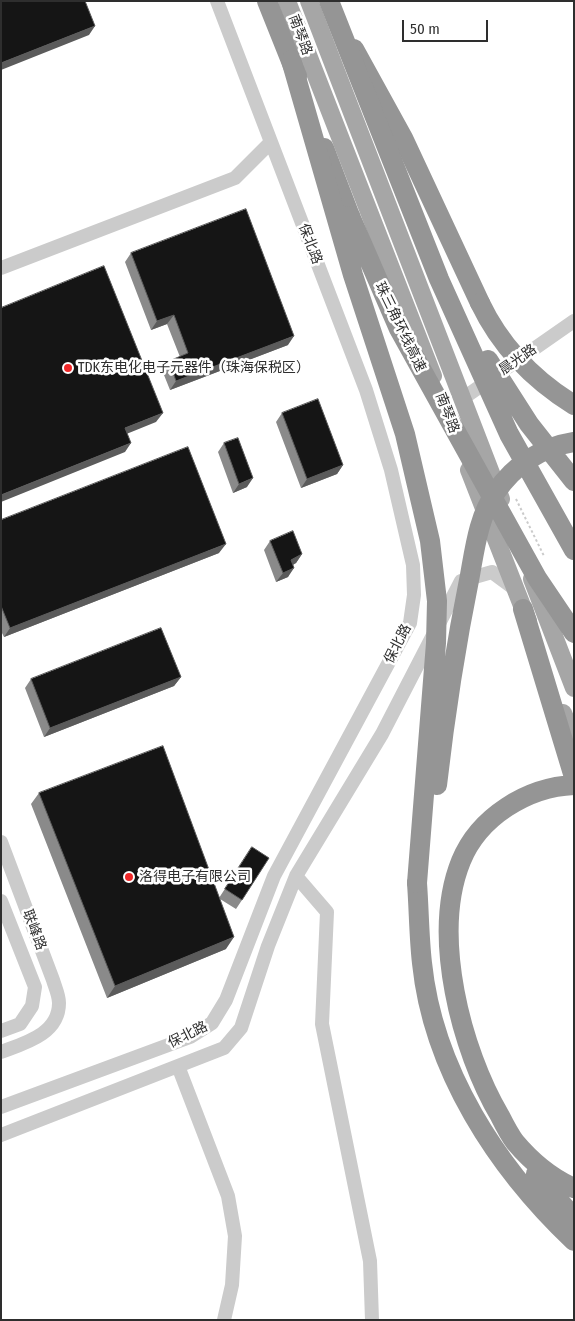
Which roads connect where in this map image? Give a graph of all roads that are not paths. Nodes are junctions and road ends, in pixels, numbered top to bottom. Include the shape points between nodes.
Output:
1 (216, 1) edge
2 (267, 1) edge
3 (287, 1) edge
4 (309, 1) edge
5 (325, 1) edge
6 (329, 1) edge
7 (290, 60) junction
8 (272, 142) junction
9 (1, 268) edge
10 (439, 279) junction
11 (574, 321) edge
12 (462, 399) junction
13 (574, 404) edge
14 (574, 442) edge
15 (574, 481) edge
16 (490, 523) junction
17 (574, 550) edge
18 (461, 581) junction
19 (515, 589) junction
20 (523, 609) junction
21 (574, 633) edge
22 (574, 688) edge
23 (574, 740) edge
24 (574, 778) edge
25 (574, 785) edge
26 (1, 842) edge
27 (296, 876) junction
28 (421, 883) junction
29 (1, 900) edge
30 (1, 1031) edge
31 (1, 1052) edge
32 (178, 1066) junction
33 (1, 1107) edge
34 (1, 1135) edge
35 (514, 1141) junction
36 (574, 1188) edge
37 (574, 1218) edge
38 (574, 1241) edge
39 (224, 1320) edge
40 (372, 1320) edge

1 - 8 street, 保北路
2 - 7 highway, 珠三角环线高速
3 - 16 main road, 南琴路
4 - 12 main road, 南琴路
5 - 13 highway, bridge via 390,113 495,332 516,358 546,386
6 - 10 highway, bridge
7 - 21 highway, 珠三角环线高速, bridge via 367,257 399,329 537,578
7 - 28 highway, bridge via 348,260 406,434 430,541 437,601 436,643
8 - 9 street via 235,178
8 - 33 street, 保北路 via 366,390 391,470 413,565 414,595 410,623 274,876 226,1000 212,1024 190,1037
10 - 15 highway, bridge via 525,417
10 - 17 highway, bridge via 509,434
11 - 12 street, 晨光路
12 - 22 main road, 南琴路
14 - 28 highway, bridge via 544,452 516,467 494,493 481,524 454,667
16 - 18 street
16 - 19 main road, 南琴路
18 - 19 street via 492,572
18 - 27 street via 382,734
19 - 20 main road, 南琴路
20 - 23 main road, 南琴路
20 - 24 highway
25 - 35 highway via 538,791 500,812 471,841 456,877 450,936 457,1006 479,1077
26 - 31 street, 联峰路 via 59,1002 56,1019 45,1032 34,1040
27 - 32 street via 268,946 241,1028 224,1048
27 - 40 street via 327,912 322,1024 370,1260
28 - 38 highway via 422,964 438,1035 467,1105 511,1172
29 - 30 street, 联峰路 via 34,987 32,1006 20,1024
32 - 34 street
32 - 39 street via 228,1196 235,1236 232,1285
35 - 36 highway via 558,1181
35 - 37 highway via 538,1176

